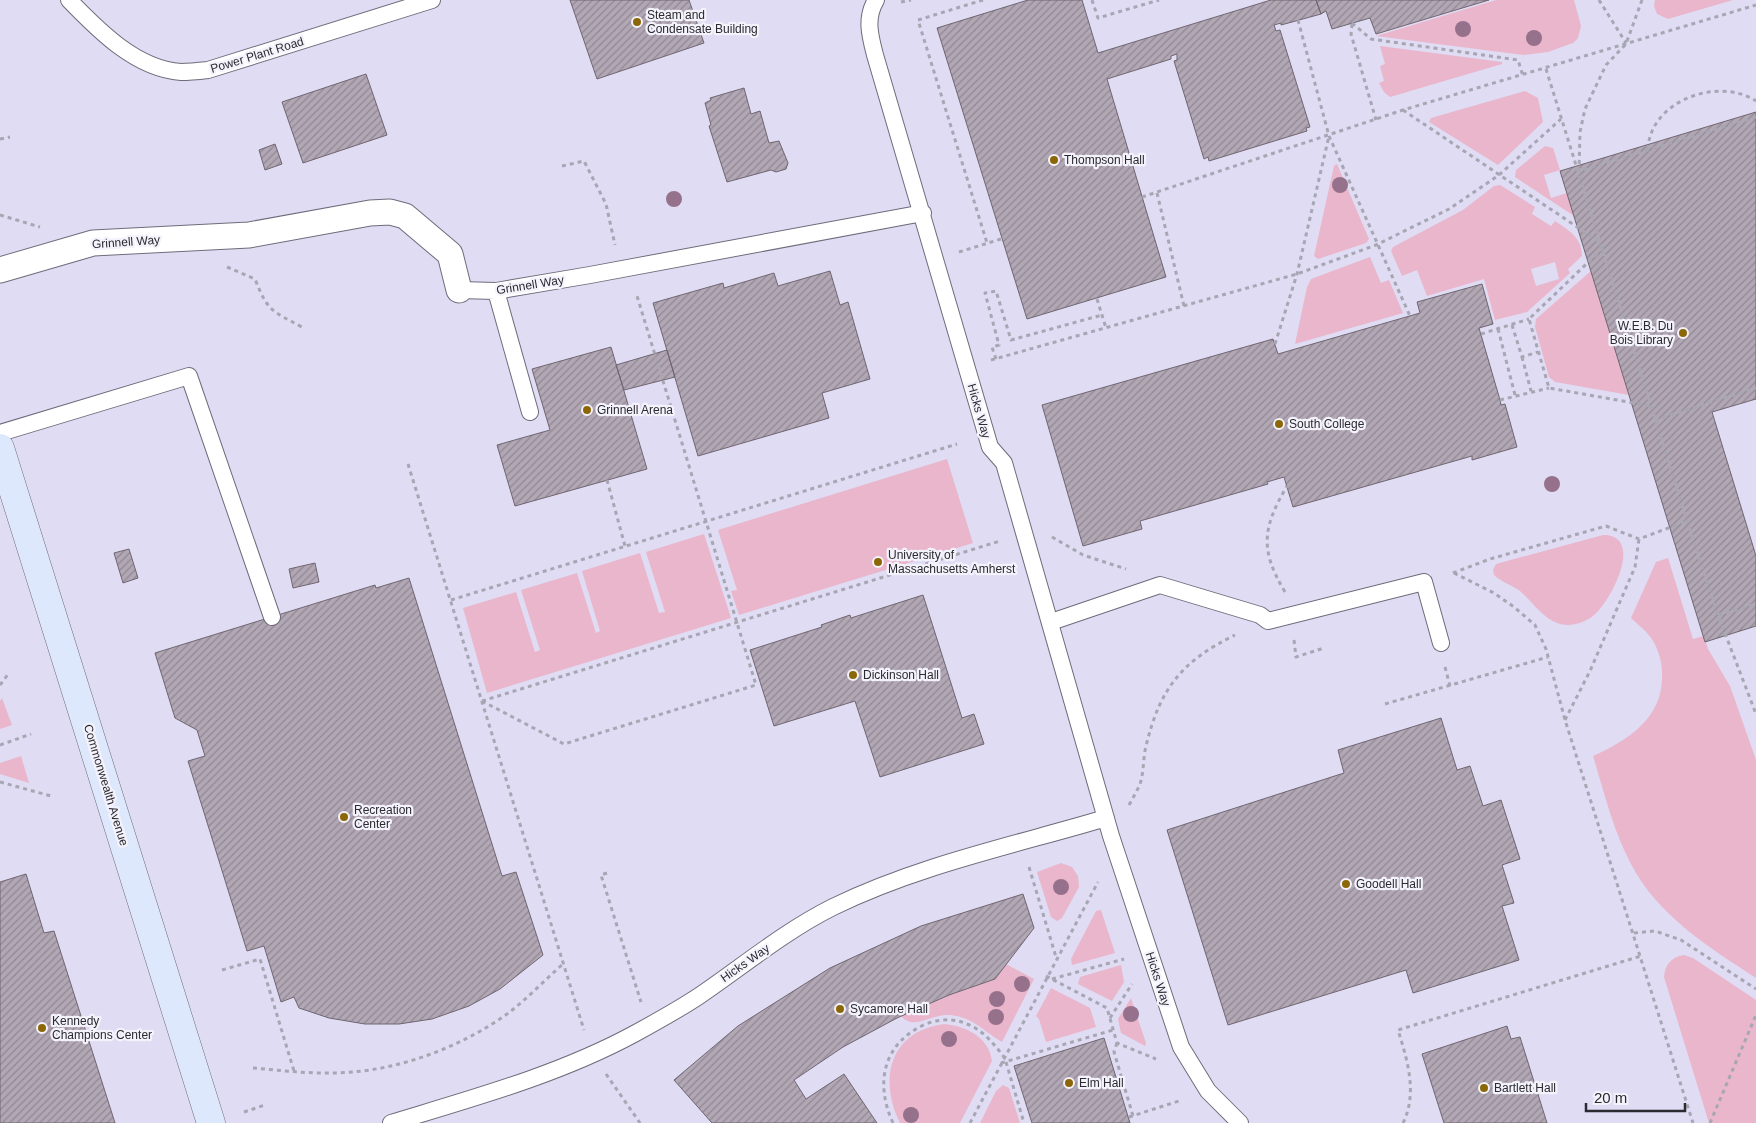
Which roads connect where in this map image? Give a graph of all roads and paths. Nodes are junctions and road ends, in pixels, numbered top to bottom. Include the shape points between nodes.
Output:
1 (69, 0) edge
2 (432, 0) edge
3 (876, 0) edge
4 (983, 0) edge
5 (1092, 0) edge
6 (1159, 0) edge
7 (1599, 0) edge
8 (1642, 0) edge
9 (1756, 5) edge
10 (1298, 20) dead end
11 (1626, 44) junction
12 (1546, 69) junction
13 (1523, 76) junction
14 (1756, 101) edge
15 (1403, 110) junction
16 (1756, 117) edge
17 (1561, 119) junction
18 (1376, 120) junction
19 (1329, 136) junction
20 (10, 137) dead end
21 (0, 139) edge
22 (1648, 149) junction
23 (562, 166) dead end
24 (1579, 171) junction
25 (1499, 175) junction
26 (1157, 193) junction
27 (1142, 197) dead end
28 (923, 213) junction
29 (1001, 238) dead end
30 (987, 244) junction
31 (1602, 244) junction
32 (1376, 245) junction
33 (1603, 248) junction
34 (958, 252) dead end
35 (616, 253) dead end
36 (222, 265) dead end
37 (0, 270) edge
38 (1297, 274) junction
39 (459, 290) joint
40 (496, 291) junction
41 (637, 296) dead end
42 (1097, 299) dead end
43 (1184, 306) junction
44 (1102, 315) junction
45 (1410, 316) dead end
46 (1529, 319) junction
47 (1512, 325) junction
48 (302, 327) dead end
49 (1106, 328) junction
50 (1498, 329) junction
51 (1481, 334) dead end
52 (1275, 344) dead end
53 (1538, 352) junction
54 (1522, 357) junction
55 (996, 359) junction
56 (991, 360) dead end
57 (1549, 388) junction
58 (1756, 388) edge
59 (1531, 392) junction
60 (1515, 395) junction
61 (1500, 400) dead end
62 (1651, 406) junction
63 (530, 412) dead end
64 (1655, 420) junction
65 (0, 433) edge
66 (957, 444) dead end
67 (0, 448) edge
68 (408, 464) dead end
69 (607, 480) dead end
70 (1287, 486) dead end
71 (1687, 521) junction
72 (705, 522) junction
73 (1047, 534) dead end
74 (1007, 539) dead end
75 (1639, 539) junction
76 (625, 546) junction
77 (1454, 573) junction
78 (1424, 582) junction
79 (1160, 584) junction
80 (1288, 597) dead end
81 (451, 600) junction
82 (1756, 604) edge
83 (1718, 615) junction
84 (272, 617) dead end
85 (1268, 621) junction
86 (737, 622) junction
87 (1051, 622) junction
88 (1294, 637) dead end
89 (1441, 643) dead end
90 (1324, 648) dead end
91 (1548, 657) junction
92 (9, 673) dead end
93 (0, 685) edge
94 (482, 701) junction
95 (1385, 704) dead end
96 (1756, 714) edge
97 (1565, 720) junction
98 (31, 734) dead end
99 (0, 744) edge
100 (0, 782) edge
101 (51, 796) dead end
102 (1126, 812) dead end
103 (1106, 818) junction
104 (1029, 867) dead end
105 (607, 873) dead end
106 (1098, 882) dead end
107 (1634, 933) junction
108 (1641, 956) junction
109 (1056, 958) junction
110 (1124, 959) dead end
111 (564, 963) junction
112 (222, 970) dead end
113 (1046, 976) junction
114 (1051, 979) junction
115 (1132, 984) dead end
116 (1756, 989) edge
117 (641, 1002) dead end
118 (1756, 1015) edge
119 (1110, 1018) junction
120 (1113, 1030) junction
121 (586, 1036) dead end
122 (1117, 1043) junction
123 (1004, 1057) junction
124 (1156, 1059) dead end
125 (1006, 1062) junction
126 (1001, 1063) junction
127 (253, 1068) dead end
128 (294, 1071) junction
129 (607, 1075) dead end
130 (1182, 1100) dead end
131 (1218, 1100) junction
132 (265, 1106) dead end
133 (244, 1112) dead end
134 (1134, 1116) junction
135 (1128, 1117) dead end
136 (211, 1123) edge
137 (391, 1123) edge
138 (640, 1123) edge
139 (893, 1123) edge
140 (970, 1123) edge
141 (1024, 1123) edge
142 (1226, 1123) edge
143 (1240, 1123) edge
144 (1403, 1123) edge
145 (1693, 1123) edge
146 (1710, 1123) edge

1 - 2 lane, Power Plant Road via 94,27 127,52 153,65 180,72 208,70
3 - 28 lane, Hicks Way via 870,18 870,39
4 - 30 path via 918,20
5 - 6 path via 1098,18
7 - 11 path
8 - 11 path
9 - 11 path
10 - 19 path
11 - 12 path
11 - 24 path via 1606,65 1585,109 1580,132
12 - 13 path
12 - 17 path
13 - 15 path
13 - 18 path via 1518,60 1371,39 1352,24 1351,34
14 - 22 path via 1730,92 1705,91 1682,101 1662,116 1648,137
15 - 18 path
15 - 25 path
16 - 22 path
17 - 24 path
17 - 25 path
18 - 19 path
19 - 26 path
19 - 32 path
19 - 38 path
20 - 21 path
22 - 24 path
23 - 35 path via 584,161 606,204
24 - 31 path
25 - 31 path
25 - 32 path via 1450,209
26 - 27 path
26 - 43 path
28 - 40 lane, Grinnell Way
28 - 87 lane, Hicks Way via 990,447 1004,463
29 - 30 path
30 - 34 path
31 - 33 path
32 - 38 path
32 - 45 path
33 - 46 path
33 - 62 path
36 - 48 path via 255,279 264,302 274,313
37 - 39 street, Grinnell Way via 93,243 249,235 390,212 405,216 450,254
38 - 43 path
38 - 52 path
39 - 40 lane, Grinnell Way
40 - 63 lane
41 - 72 path
42 - 44 path
43 - 49 path
44 - 49 path
44 - 55 path via 1011,340 996,291 985,293 999,345 992,348
46 - 47 path
46 - 53 path
47 - 50 path
47 - 54 path
49 - 55 path
50 - 51 path
50 - 60 path
53 - 54 path
53 - 57 path
54 - 59 path
55 - 56 path
57 - 59 path
57 - 62 path
58 - 64 path
59 - 60 path
60 - 61 path
62 - 64 path
64 - 71 path
65 - 84 lane via 189,376
66 - 72 path
67 - 136 main road, Commonwealth Avenue
68 - 81 path
69 - 76 path
70 - 80 path via 1268,524 1267,538 1278,581
71 - 75 path
71 - 83 path
72 - 76 path
72 - 86 path
73 - 79 path via 1083,555 1145,575
74 - 86 path
75 - 77 path via 1606,526 1490,559
75 - 97 path via 1635,568
76 - 81 path
77 - 78 path
77 - 91 path via 1494,593 1535,625
78 - 85 lane
78 - 89 lane
79 - 85 lane via 1260,615
79 - 87 lane
81 - 94 path
82 - 83 path
83 - 96 path
85 - 102 path via 1212,646 1181,671 1157,706 1140,783
86 - 94 path
86 - 94 path via 756,685 564,744
87 - 103 lane, Hicks Way
88 - 90 path via 1296,657
91 - 95 path
91 - 97 path
92 - 93 path
94 - 111 path
97 - 107 path
98 - 99 path
100 - 101 path
103 - 131 lane, Hicks Way via 1181,1047 1195,1074
103 - 137 lane, Hicks Way via 946,864 872,890 808,922 689,1002 594,1053 528,1080
104 - 109 path
105 - 117 path via 601,875
106 - 109 path
107 - 108 path
107 - 116 path via 1655,931 1681,940
108 - 144 path via 1398,1030 1408,1063 1410,1093
108 - 145 path
109 - 113 path
110 - 114 path
111 - 121 path
111 - 128 path via 506,1015 439,1049 404,1062 352,1072
112 - 128 path via 260,959
113 - 114 path
113 - 123 path
114 - 119 path via 1107,1008
115 - 119 path
118 - 146 path
119 - 120 path
120 - 122 path
120 - 125 path
122 - 124 path
122 - 134 path via 1114,1052
123 - 126 path
123 - 139 path via 978,1030 955,1020 931,1022 907,1034 886,1065 884,1091
125 - 126 path
125 - 141 path
126 - 140 path
127 - 128 path
129 - 138 path
130 - 134 path
131 - 142 lane
131 - 143 lane, Hicks Way
132 - 133 path
134 - 135 path

